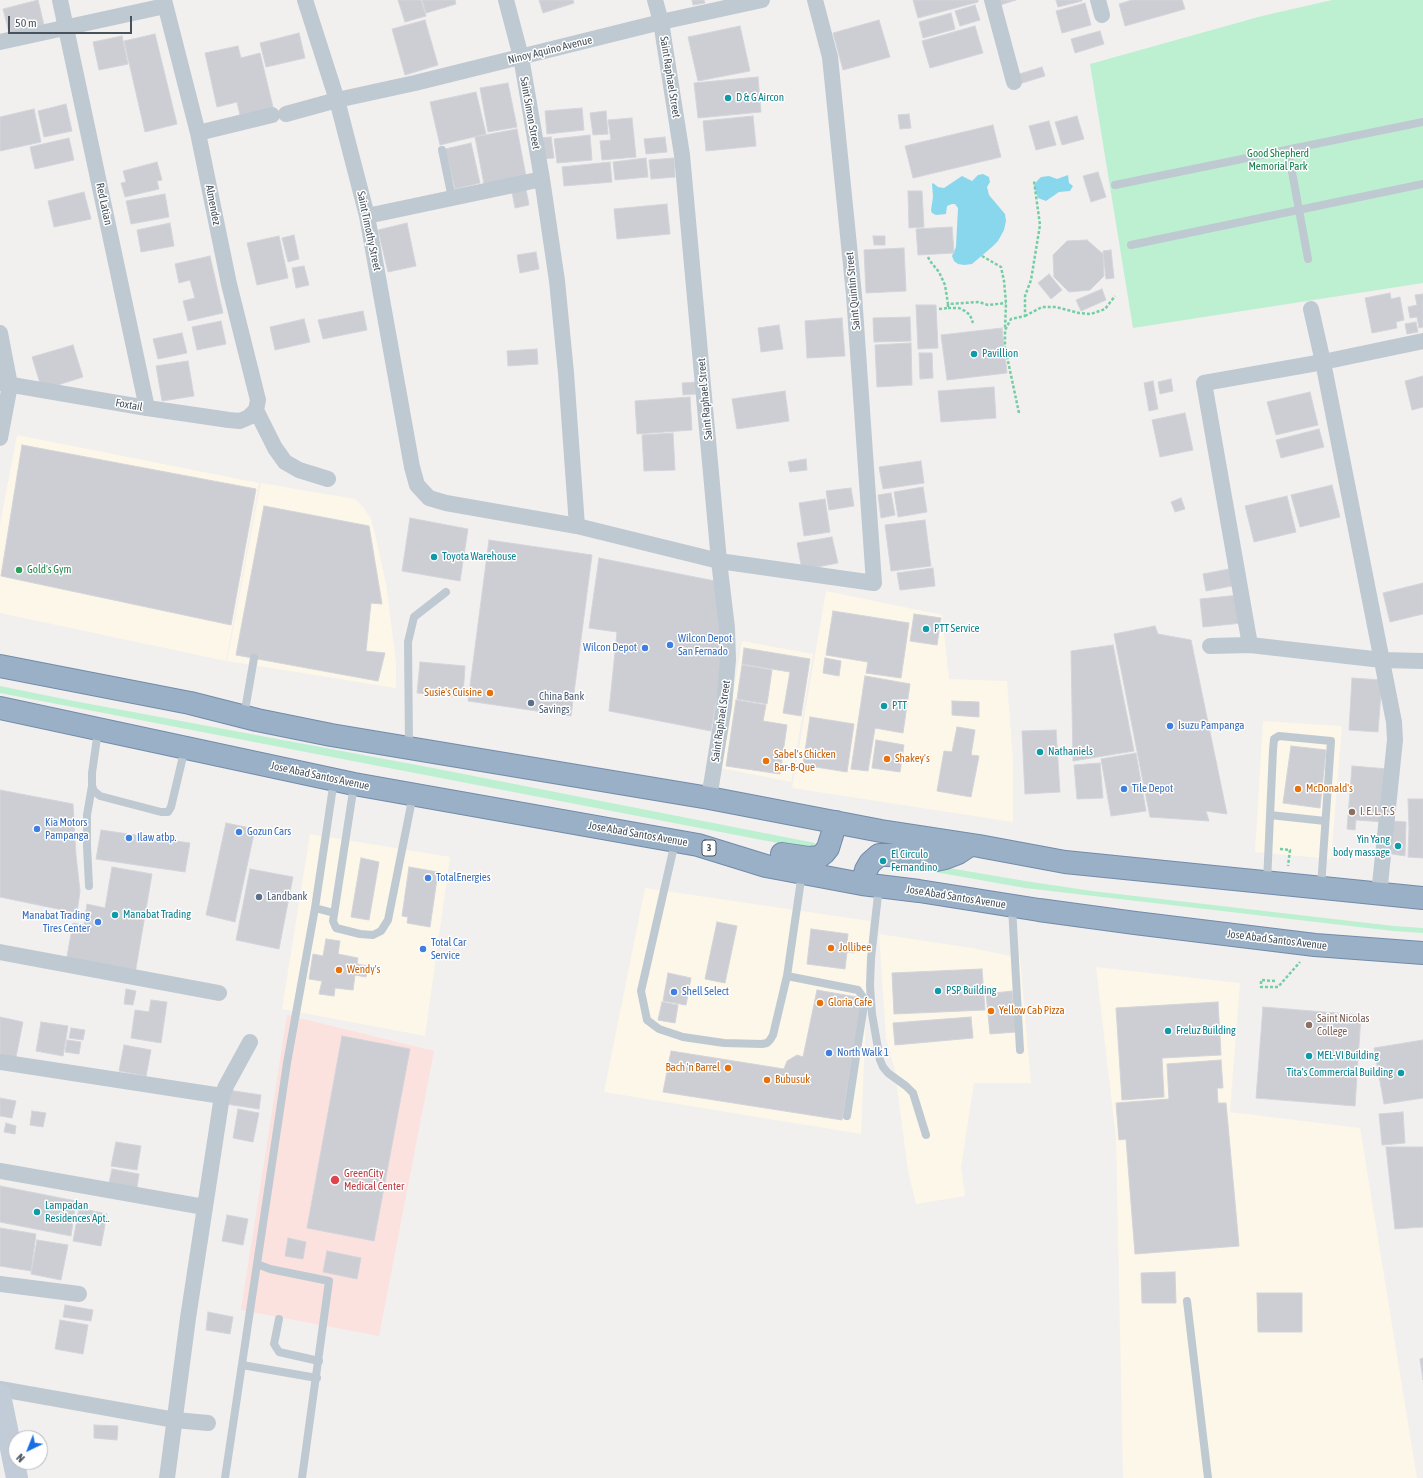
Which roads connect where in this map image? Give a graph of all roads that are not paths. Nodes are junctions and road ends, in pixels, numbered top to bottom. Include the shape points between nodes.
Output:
1 (60, 0) edge
2 (305, 0) edge
3 (506, 0) edge
4 (655, 0) edge
5 (762, 0) edge
6 (815, 0) edge
7 (992, 0) edge
8 (165, 3) edge
9 (661, 22) junction
10 (66, 27) junction
11 (0, 42) edge
12 (521, 57) junction
13 (1014, 82) dead end
14 (338, 100) junction
15 (1423, 122) edge
16 (198, 133) junction
17 (442, 150) dead end
18 (1288, 150) junction
19 (542, 179) junction
20 (1423, 184) edge
21 (1115, 185) dead end
22 (452, 198) junction
23 (1298, 210) junction
24 (367, 216) junction
25 (1131, 245) dead end
26 (1308, 259) dead end
27 (1311, 309) dead end
28 (0, 333) edge
29 (1423, 341) edge
30 (1323, 362) junction
31 (5, 384) edge
32 (147, 408) junction
33 (256, 410) junction
34 (0, 438) edge
35 (328, 480) dead end
36 (578, 526) junction
37 (719, 561) junction
38 (874, 584) joint
39 (446, 592) dead end
40 (1250, 645) junction
41 (1210, 646) dead end
42 (254, 658) dead end
43 (1382, 660) junction
44 (1423, 661) edge
45 (0, 666) edge
46 (0, 708) edge
47 (243, 716) junction
48 (98, 729) junction
49 (185, 747) junction
50 (409, 748) junction
51 (344, 782) junction
52 (92, 786) junction
53 (413, 794) junction
54 (709, 798) junction
55 (1270, 815) junction
56 (1325, 821) junction
57 (836, 822) junction
58 (676, 841) junction
59 (970, 845) junction
60 (766, 866) junction
61 (802, 872) junction
62 (1276, 884) junction
63 (870, 885) junction
64 (89, 886) dead end
65 (1321, 888) junction
66 (1379, 894) junction
67 (1423, 898) edge
68 (1012, 906) junction
69 (315, 908) junction
70 (334, 913) junction
71 (0, 952) edge
72 (1423, 953) edge
73 (787, 976) junction
74 (219, 993) dead end
75 (250, 1042) dead end
76 (1020, 1050) dead end
77 (0, 1062) edge
78 (222, 1096) junction
79 (846, 1116) dead end
80 (926, 1135) dead end
81 (0, 1171) edge
82 (204, 1207) junction
83 (257, 1264) junction
84 (0, 1284) edge
85 (79, 1294) dead end
86 (1187, 1301) dead end
87 (278, 1319) dead end
88 (319, 1361) junction
89 (242, 1365) junction
90 (317, 1378) junction
91 (0, 1390) edge
92 (0, 1395) edge
93 (175, 1420) junction
94 (208, 1423) dead end
95 (17, 1478) edge
96 (167, 1478) edge
97 (225, 1478) edge
98 (302, 1478) edge
99 (1208, 1478) edge

1 - 10 street, Red Latian
2 - 14 street, Saint Timothy Street
3 - 12 street, Saint Simon Street
4 - 9 street, Saint Raphael Street
5 - 9 street, Ninoy Aquino Avenue
6 - 38 street, Saint Quintin Street via 830,58 854,287
7 - 13 street
8 - 10 street
8 - 16 street, Almendez
9 - 12 street, Ninoy Aquino Avenue
9 - 37 street, Saint Raphael Street via 682,155
10 - 11 street
10 - 32 street, Red Latian
12 - 14 street, Ninoy Aquino Avenue
12 - 19 street, Saint Simon Street
14 - 16 street, Ninoy Aquino Avenue
14 - 24 street, Saint Timothy Street
15 - 18 lane
16 - 33 street, Almendez via 229,284 258,400
17 - 22 lane
18 - 21 lane
18 - 23 lane
19 - 22 street
19 - 36 street, Saint Simon Street via 557,281
20 - 23 lane
22 - 24 street
23 - 25 lane
23 - 26 lane
24 - 36 street, Saint Timothy Street via 417,486 429,498 446,503
27 - 30 street
28 - 31 street
29 - 30 street
30 - 40 street via 1204,383
30 - 43 street
31 - 32 street, Foxtail
31 - 34 street
32 - 33 street, Foxtail via 240,421
33 - 35 street via 285,462
36 - 37 street, Saint Timothy Street
37 - 38 street, Saint Timothy Street
37 - 54 street, Saint Raphael Street via 728,660 724,706
39 - 50 lane via 414,617 408,642
40 - 41 street
40 - 43 street
42 - 47 lane
43 - 44 street
43 - 66 street via 1395,740
45 - 47 highway via 190,703
46 - 48 highway, Jose Abad Santos Avenue / 3
47 - 50 highway
48 - 49 highway, Jose Abad Santos Avenue / 3
48 - 52 lane
49 - 51 highway, Jose Abad Santos Avenue / 3
49 - 52 lane via 168,812 100,796
50 - 54 highway
51 - 53 highway, Jose Abad Santos Avenue / 3
51 - 69 lane
51 - 70 lane
52 - 64 lane via 87,815
53 - 58 highway, Jose Abad Santos Avenue / 3
53 - 70 lane via 388,920 380,931 373,935 360,934 336,928 333,921
54 - 57 highway
55 - 56 lane
55 - 56 lane via 1274,739 1279,736 1331,742
55 - 62 lane
56 - 65 lane
57 - 59 highway
57 - 60 highway via 828,848 819,857 774,853 769,857
58 - 60 highway, Jose Abad Santos Avenue / 3 via 698,845
58 - 73 lane via 641,991 647,1020 659,1029 683,1037 724,1043 767,1043 773,1035
59 - 62 highway via 1065,862
59 - 63 highway via 958,853 936,860 879,855 870,863
60 - 61 highway, Jose Abad Santos Avenue / 3
61 - 63 highway, Jose Abad Santos Avenue / 3
61 - 73 lane
62 - 65 highway
63 - 68 highway, Jose Abad Santos Avenue / 3
63 - 80 lane via 870,986 880,1060 888,1073 913,1093
65 - 66 highway
66 - 67 highway
68 - 72 highway, Jose Abad Santos Avenue / 3 via 1315,945
68 - 76 lane
69 - 70 lane
69 - 83 lane via 287,1063
71 - 74 street
73 - 79 lane via 858,990 862,997 864,1005
75 - 78 street
77 - 78 street
78 - 82 street
81 - 82 street
82 - 93 street
83 - 88 lane via 329,1281
83 - 89 lane
84 - 85 street
86 - 99 lane
87 - 88 lane via 274,1344 279,1352
88 - 90 lane
89 - 90 lane
89 - 97 lane
90 - 98 lane
91 - 93 street
92 - 95 main road
93 - 94 street
93 - 96 street

